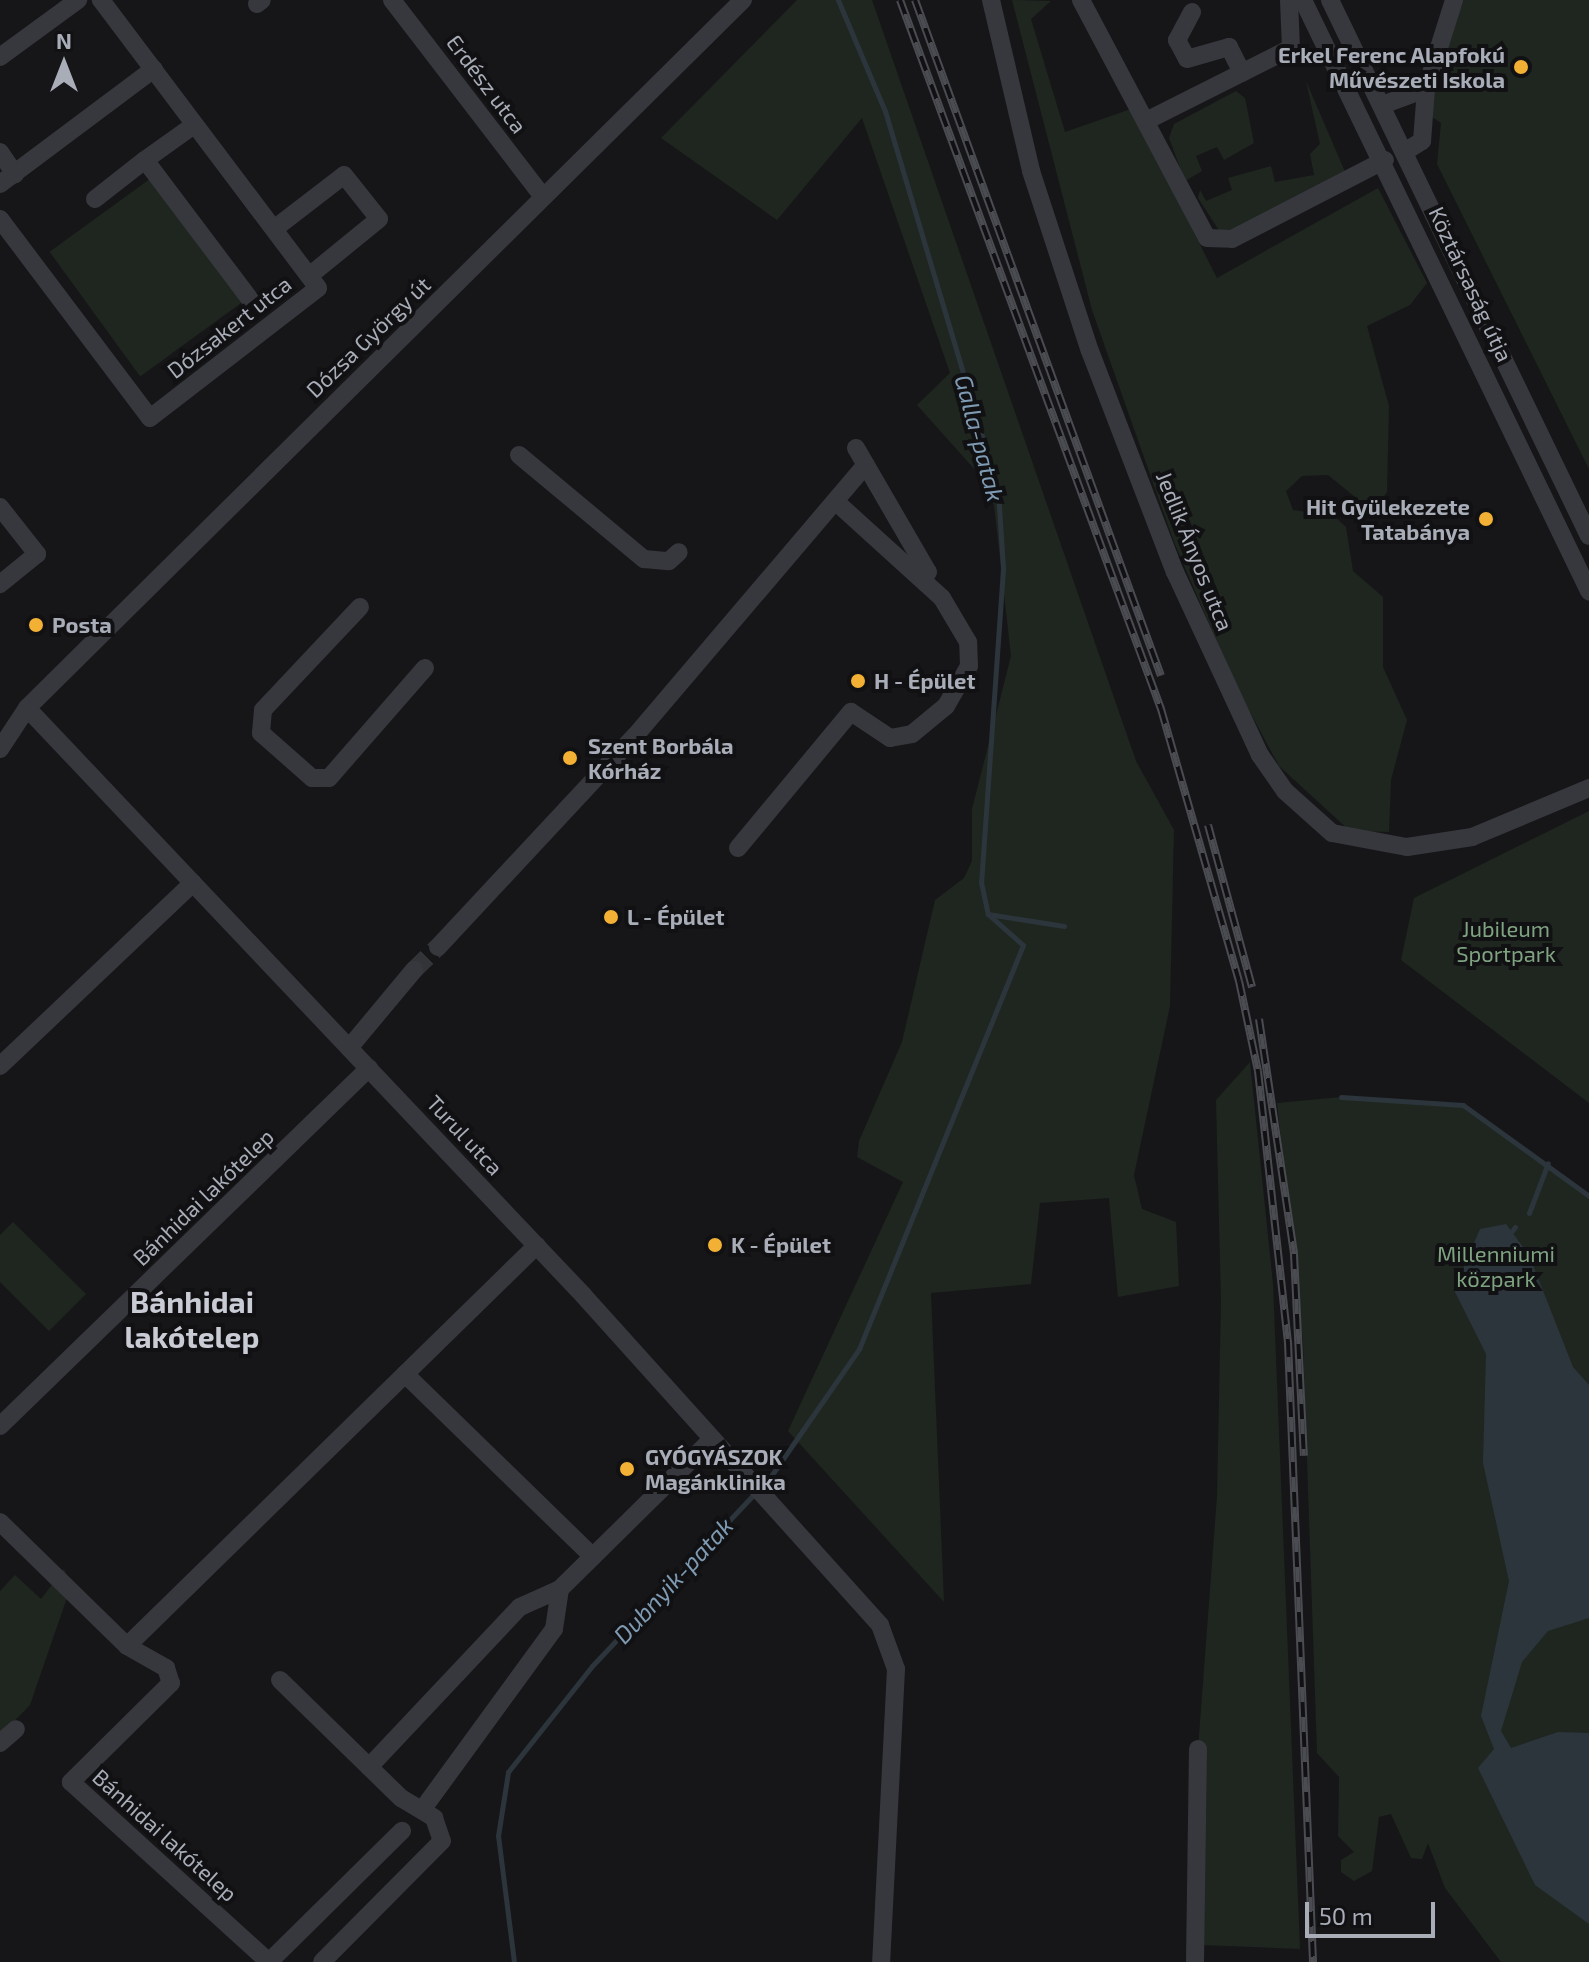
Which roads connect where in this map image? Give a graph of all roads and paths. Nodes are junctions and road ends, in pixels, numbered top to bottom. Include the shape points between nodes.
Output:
1 (78, 0) edge
2 (101, 0) edge
3 (392, 0) edge
4 (743, 0) edge
5 (991, 0) edge
6 (1081, 0) edge
7 (1289, 0) edge
8 (1303, 0) edge
9 (1330, 0) edge
10 (1454, 0) edge
11 (1192, 12) dead end
12 (0, 57) edge
13 (154, 69) junction
14 (1242, 73) junction
15 (1426, 89) junction
16 (1385, 104) junction
17 (1148, 120) junction
18 (194, 125) junction
19 (1406, 151) junction
20 (0, 152) edge
21 (145, 160) junction
22 (1385, 160) junction
23 (8, 179) edge
24 (543, 197) junction
25 (95, 199) dead end
26 (0, 219) edge
27 (274, 229) junction
28 (309, 276) junction
29 (252, 302) dead end
30 (856, 448) dead end
31 (519, 455) dead end
32 (866, 465) junction
33 (835, 501) junction
34 (0, 507) edge
35 (1589, 536) edge
36 (679, 552) dead end
37 (923, 579) junction
38 (0, 584) edge
39 (1588, 587) edge
40 (360, 607) dead end
41 (425, 668) dead end
42 (27, 708) junction
43 (0, 721) edge
44 (0, 749) edge
45 (1589, 788) edge
46 (738, 848) dead end
47 (193, 883) junction
48 (438, 947) tunnel mouth
49 (414, 970) tunnel mouth
50 (349, 1048) junction
51 (0, 1066) edge
52 (369, 1068) junction
53 (537, 1245) junction
54 (405, 1374) junction
55 (0, 1426) edge
56 (712, 1439) junction
57 (0, 1522) edge
58 (593, 1557) junction
59 (560, 1589) junction
60 (127, 1646) junction
61 (280, 1680) dead end
62 (16, 1729) dead end
63 (0, 1743) edge
64 (1198, 1749) dead end
65 (369, 1767) junction
66 (422, 1810) junction
67 (402, 1831) dead end
68 (269, 1962) edge
69 (322, 1962) edge
70 (881, 1962) edge
71 (1195, 1962) edge

1 - 12 street
2 - 13 street, Dózsakert utca
3 - 24 street, Erdész utca
4 - 24 street, Dózsa György út
5 - 45 street, Jedlik Ányos utca via 1031,171 1090,351 1175,572 1260,755 1285,791 1332,833 1407,847 1472,837
6 - 17 street
7 - 14 street via 1291,48
8 - 22 street, Köztársaság útja
9 - 16 street, Köztársaság útja
10 - 15 street
11 - 14 street via 1177,40 1187,59 1229,47
13 - 18 street, Dózsakert utca
13 - 23 street
14 - 17 street
15 - 16 street
15 - 19 street via 1422,141
16 - 19 street, Köztársaság útja
17 - 22 street via 1201,231 1220,242
18 - 21 street
18 - 27 street, Dózsakert utca
19 - 35 street, Köztársaság útja
20 - 23 street
21 - 25 street
21 - 29 street
22 - 39 street, Köztársaság útja
24 - 42 street, Dózsa György út
26 - 28 street, Dózsakert utca via 150,418 318,288
27 - 28 street, Dózsakert utca
27 - 28 street via 344,175 379,219
30 - 32 street
31 - 36 street via 644,559 669,561
32 - 33 street
32 - 37 street via 928,572
33 - 37 street
33 - 48 street via 635,736
34 - 38 street via 37,554
37 - 46 street via 968,642 969,666 946,706 912,734 890,738 851,712
40 - 41 street via 263,710 261,733 312,778 329,778
42 - 43 street, Dózsa György út
42 - 44 street, Dózsa György út
42 - 47 street, Turul utca
47 - 50 street, Turul utca
47 - 51 street
49 - 50 street
50 - 52 street, Turul utca
52 - 53 street, Turul utca
52 - 55 street, Bánhidai lakótelep
53 - 54 street
53 - 56 street, Turul utca
54 - 58 street
54 - 60 street
56 - 58 street
56 - 70 street, Turul utca via 862,1601 892,1646 896,1669
57 - 60 street, Bánhidai lakótelep
58 - 59 street
59 - 65 street via 520,1607
59 - 66 street via 554,1629
60 - 68 street, Bánhidai lakótelep via 166,1668 171,1683 71,1782
61 - 65 street
62 - 63 street
64 - 71 street
65 - 66 street
66 - 69 street via 440,1830 438,1852
67 - 68 street, Bánhidai lakótelep

